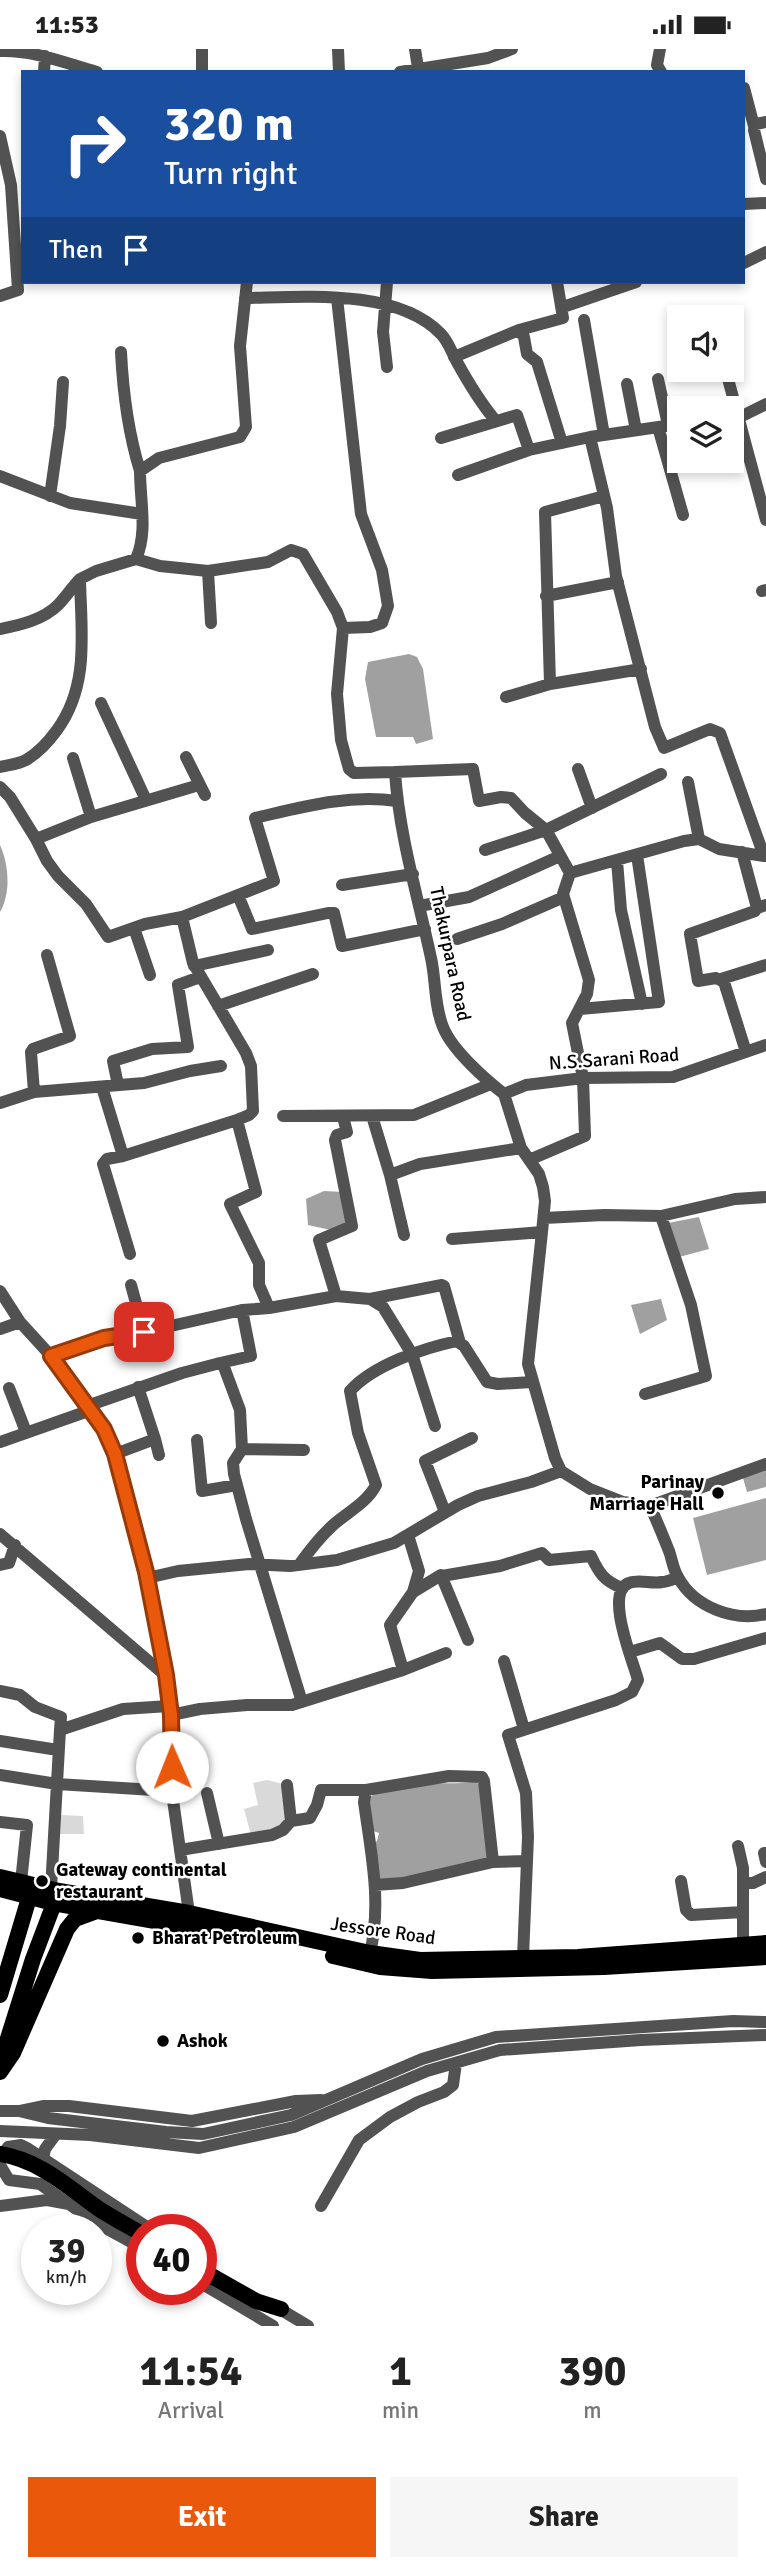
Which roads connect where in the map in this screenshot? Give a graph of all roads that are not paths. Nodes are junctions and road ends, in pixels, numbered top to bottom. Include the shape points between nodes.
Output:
1 (202, 49) edge
2 (338, 49) edge
3 (415, 49) edge
4 (512, 49) edge
5 (660, 49) edge
6 (0, 51) edge
7 (49, 54) edge
8 (462, 67) edge
9 (418, 68) junction
10 (92, 70) edge
11 (202, 70) edge
12 (339, 70) edge
13 (410, 70) edge
14 (660, 70) edge
15 (745, 90) edge
16 (760, 124) edge
17 (0, 136) edge
18 (765, 172) edge
19 (766, 203) edge
20 (745, 204) edge
21 (766, 252) edge
22 (19, 253) edge
23 (745, 262) edge
24 (247, 284) edge
25 (387, 284) edge
26 (557, 284) edge
27 (623, 284) edge
28 (596, 288) edge
29 (0, 296) edge
30 (246, 298) junction
31 (337, 298) junction
32 (385, 305) junction
33 (563, 307) junction
34 (584, 320) dead end
35 (519, 330) junction
36 (121, 352) dead end
37 (454, 357) junction
38 (387, 367) dead end
39 (658, 379) dead end
40 (63, 382) dead end
41 (627, 384) dead end
42 (766, 404) edge
43 (744, 414) edge
44 (495, 420) junction
45 (667, 420) edge
46 (667, 425) edge
47 (636, 430) junction
48 (604, 435) junction
49 (590, 437) junction
50 (440, 438) dead end
51 (562, 443) junction
52 (744, 444) edge
53 (529, 450) junction
54 (140, 471) junction
55 (676, 473) edge
56 (458, 475) dead end
57 (0, 476) edge
58 (50, 496) junction
59 (604, 496) junction
60 (142, 514) junction
61 (683, 515) dead end
62 (766, 520) edge
63 (136, 559) junction
64 (208, 571) junction
65 (80, 579) junction
66 (618, 582) junction
67 (546, 596) junction
68 (211, 624) dead end
69 (343, 628) junction
70 (0, 629) edge
71 (641, 669) junction
72 (550, 684) junction
73 (506, 697) dead end
74 (101, 703) dead end
75 (186, 757) dead end
76 (73, 758) dead end
77 (0, 767) edge
78 (578, 769) dead end
79 (395, 772) junction
80 (661, 774) dead end
81 (688, 782) dead end
82 (0, 787) edge
83 (146, 800) junction
84 (397, 801) junction
85 (592, 808) junction
86 (91, 817) junction
87 (546, 830) junction
88 (36, 839) junction
89 (699, 839) junction
90 (485, 849) dead end
91 (742, 852) junction
92 (637, 855) junction
93 (560, 856) junction
94 (765, 856) edge
95 (617, 861) junction
96 (570, 873) junction
97 (413, 874) junction
98 (342, 885) dead end
99 (238, 895) junction
100 (564, 897) junction
101 (419, 906) junction
102 (761, 907) edge
103 (182, 917) junction
104 (134, 928) junction
105 (425, 929) junction
106 (457, 939) dead end
107 (268, 950) dead end
108 (47, 955) dead end
109 (766, 965) edge
110 (197, 972) junction
111 (313, 974) dead end
112 (150, 975) dead end
113 (721, 979) junction
114 (642, 1004) junction
115 (218, 1006) junction
116 (579, 1009) junction
117 (766, 1045) edge
118 (746, 1052) junction
119 (221, 1066) dead end
120 (583, 1078) junction
121 (491, 1084) junction
122 (118, 1085) junction
123 (102, 1087) junction
124 (34, 1092) junction
125 (505, 1094) junction
126 (0, 1103) edge
127 (283, 1116) dead end
128 (372, 1116) junction
129 (343, 1117) junction
130 (237, 1120) junction
131 (521, 1147) junction
132 (123, 1156) junction
133 (529, 1160) junction
134 (390, 1175) junction
135 (766, 1198) edge
136 (661, 1216) junction
137 (543, 1225) junction
138 (404, 1235) dead end
139 (452, 1239) dead end
140 (130, 1254) dead end
141 (131, 1285) dead end
142 (0, 1292) edge
143 (337, 1296) junction
144 (370, 1299) junction
145 (269, 1308) junction
146 (242, 1310) junction
147 (20, 1322) junction
148 (0, 1329) edge
149 (144, 1332) junction
150 (460, 1342) junction
151 (412, 1354) junction
152 (51, 1356) junction
153 (220, 1363) junction
154 (531, 1382) junction
155 (138, 1387) junction
156 (9, 1388) dead end
157 (645, 1394) dead end
158 (89, 1408) junction
159 (435, 1426) dead end
160 (26, 1432) junction
161 (472, 1438) dead end
162 (155, 1439) junction
163 (197, 1440) dead end
164 (0, 1442) edge
165 (242, 1449) junction
166 (304, 1450) dead end
167 (115, 1454) junction
168 (159, 1455) dead end
169 (766, 1464) edge
170 (561, 1471) junction
171 (237, 1485) junction
172 (650, 1506) junction
173 (445, 1512) junction
174 (0, 1534) edge
175 (408, 1535) junction
176 (15, 1545) junction
177 (0, 1565) edge
178 (260, 1565) junction
179 (299, 1565) junction
180 (442, 1576) junction
181 (678, 1577) junction
182 (147, 1578) junction
183 (622, 1588) junction
184 (412, 1592) junction
185 (766, 1614) edge
186 (766, 1638) edge
187 (468, 1640) dead end
188 (630, 1652) junction
189 (446, 1653) dead end
190 (504, 1661) dead end
191 (404, 1670) junction
192 (166, 1675) junction
193 (0, 1691) edge
194 (302, 1702) junction
195 (170, 1710) junction
196 (524, 1729) junction
197 (60, 1730) junction
198 (0, 1741) edge
199 (58, 1750) junction
200 (0, 1775) edge
201 (57, 1784) junction
202 (287, 1785) dead end
203 (154, 1790) dead end
204 (366, 1790) junction
205 (207, 1793) dead end
206 (291, 1821) junction
207 (0, 1822) edge
208 (219, 1844) junction
209 (738, 1846) dead end
210 (180, 1850) junction
211 (766, 1853) edge
212 (527, 1861) junction
213 (494, 1862) junction
214 (766, 1862) edge
215 (0, 1877) edge
216 (766, 1877) edge
217 (681, 1881) dead end
218 (743, 1882) junction
219 (375, 1885) junction
220 (28, 1888) junction
221 (0, 1889) edge
222 (54, 1894) junction
223 (99, 1910) junction
224 (743, 1912) junction
225 (189, 1913) junction
226 (766, 1943) edge
227 (743, 1944) junction
228 (370, 1953) junction
229 (523, 1957) junction
230 (766, 1957) edge
231 (0, 1995) edge
232 (766, 2021) edge
233 (766, 2035) edge
234 (456, 2063) junction
235 (0, 2066) edge
236 (0, 2072) edge
237 (0, 2111) edge
238 (0, 2131) edge
239 (56, 2134) junction
240 (0, 2154) edge
241 (0, 2159) edge
242 (43, 2159) junction
243 (0, 2165) edge
244 (69, 2204) junction
245 (0, 2206) edge
246 (321, 2206) dead end
247 (127, 2214) edge
248 (126, 2225) edge
249 (126, 2239) edge
250 (217, 2280) edge
251 (217, 2283) edge
252 (281, 2309) joint
253 (273, 2326) edge
254 (308, 2326) edge

1 - 11 street
2 - 12 street
3 - 9 street
4 - 8 street
5 - 14 street
6 - 7 street
7 - 10 street
8 - 9 street
9 - 13 street
15 - 16 street
16 - 18 street
17 - 22 street
19 - 20 street
21 - 23 street
22 - 29 street via 18,290
24 - 30 street
25 - 32 street
26 - 33 street
27 - 28 street
28 - 33 street
30 - 31 street
30 - 54 street via 240,346 246,427 240,437 159,458
31 - 32 street
31 - 69 street via 361,514 382,570 388,606 382,623
32 - 37 street via 426,322 443,335
32 - 38 street
33 - 35 street via 563,318
34 - 48 street
35 - 37 street
35 - 51 street via 527,354 537,362
36 - 54 street via 131,442
37 - 44 street
39 - 45 street
40 - 58 street
41 - 47 street
42 - 43 street
44 - 50 street
44 - 53 street via 517,415
46 - 47 street
47 - 48 street
48 - 49 street
49 - 51 street
49 - 59 street
51 - 53 street
52 - 62 street
53 - 56 street
54 - 60 street
55 - 61 street
57 - 58 street
58 - 60 street
59 - 66 street
59 - 67 street via 545,512
60 - 63 street via 142,546
63 - 64 street
63 - 65 street
64 - 68 street
64 - 69 street via 268,562 291,550 303,554
65 - 70 street via 47,614
65 - 77 street via 81,666 71,706 48,742 26,760
66 - 67 street
66 - 71 street
67 - 72 street
69 - 79 street via 337,694 345,760 354,773
71 - 72 street
71 - 94 street via 664,748 710,729 720,733
72 - 73 street
74 - 83 street
75 - 83 street via 202,790
76 - 86 street
78 - 85 street
79 - 84 street, Thakurpara Road
79 - 87 street via 473,769 479,801 511,798
80 - 85 street
81 - 89 street
82 - 88 street
83 - 86 street
84 - 97 street, Thakurpara Road
84 - 99 street via 336,800 255,818 274,881
85 - 87 street
86 - 88 street
87 - 90 street
87 - 93 street
88 - 104 street via 58,877 86,904 108,937
89 - 91 street via 719,849
89 - 92 street
91 - 94 street
91 - 102 street
92 - 95 street
92 - 114 street via 659,1002
93 - 96 street
93 - 101 street via 470,897
95 - 96 street
95 - 114 street via 621,910
96 - 100 street
97 - 98 street
97 - 101 street, Thakurpara Road
99 - 103 street
99 - 105 street via 252,929 334,913 342,946
100 - 106 street
100 - 116 street via 589,980
101 - 105 street, Thakurpara Road
102 - 113 street via 690,935 698,981
103 - 104 street
103 - 110 street
104 - 112 street
105 - 121 street, Thakurpara Road via 443,1028
107 - 110 street
108 - 124 street via 70,1035 31,1052
109 - 113 street
110 - 115 street
110 - 122 street via 178,985 188,1047 152,1049 113,1061
111 - 115 street
113 - 118 street
114 - 116 street
115 - 130 street via 251,1066 253,1111
116 - 120 street via 572,1023
117 - 118 street, N.S.Sarani Road
118 - 120 street, N.S.Sarani Road via 673,1077
119 - 122 street
120 - 125 street, N.S.Sarani Road via 526,1085
120 - 133 street via 585,1136
121 - 125 street, Thakurpara Road
121 - 128 street via 414,1115
122 - 123 street
123 - 124 street
123 - 132 street
124 - 126 street
125 - 131 street
127 - 129 street
128 - 129 street
128 - 134 street
129 - 143 street via 346,1132 335,1140 352,1227 319,1240
130 - 132 street
130 - 145 street via 256,1192 230,1204 259,1263 259,1286
131 - 133 street
131 - 134 street via 420,1164
132 - 140 street via 103,1164
133 - 137 street via 543,1187
134 - 138 street
135 - 136 street via 735,1199
136 - 137 street via 604,1215
136 - 157 street via 691,1305 706,1375
137 - 139 street
137 - 154 street via 528,1364
141 - 149 street
142 - 147 street
143 - 144 street
143 - 145 street
144 - 150 street via 442,1285
144 - 151 street via 383,1307
145 - 146 street
146 - 149 street
146 - 153 street via 251,1356
147 - 148 street
147 - 152 street
149 - 152 street via 104,1338
150 - 151 street
150 - 154 street via 487,1382
151 - 159 street
151 - 179 street via 352,1389 358,1433 376,1485
152 - 158 street
153 - 155 street
153 - 165 street via 240,1410
154 - 170 street
155 - 158 street
155 - 162 street
156 - 160 street
158 - 160 street
158 - 167 street
160 - 164 street
161 - 173 street via 425,1461
162 - 167 street
162 - 168 street
163 - 171 street via 202,1492
165 - 166 street
165 - 171 street via 233,1463
167 - 182 street
169 - 172 street
170 - 172 street via 601,1494
170 - 173 street via 478,1496
171 - 178 street
172 - 181 street
173 - 175 street
174 - 176 street
175 - 179 street via 374,1551
175 - 184 street via 419,1571
176 - 177 street via 9,1563
176 - 192 street
178 - 179 street
178 - 182 street
178 - 194 street
180 - 183 street via 542,1553 548,1560 591,1556 602,1577
180 - 184 street
180 - 187 street
181 - 183 street via 663,1582 633,1581
181 - 185 street via 709,1607 733,1615
182 - 192 street
183 - 188 street via 618,1611
184 - 191 street via 390,1625
186 - 188 street via 694,1659 681,1659 660,1643
188 - 196 street via 638,1680 632,1692
189 - 191 street
190 - 196 street
191 - 194 street
192 - 195 street
193 - 197 street via 20,1695 61,1717
194 - 195 street
195 - 197 street via 122,1709
195 - 210 street via 172,1793
196 - 212 street via 508,1735 526,1793
197 - 199 street
198 - 199 street
199 - 201 street
200 - 201 street
201 - 203 street
201 - 222 street
202 - 206 street
204 - 206 street via 321,1790 310,1818
204 - 213 street via 449,1776 481,1777
204 - 219 street
205 - 208 street
206 - 208 street via 272,1835
207 - 220 street via 27,1825
208 - 210 street
209 - 218 street
210 - 225 street
211 - 214 street
212 - 213 street
212 - 229 street
213 - 219 street
215 - 220 main road
216 - 218 street
217 - 224 street via 691,1915
218 - 224 street
219 - 228 street via 376,1923
220 - 221 main road
220 - 222 main road
220 - 231 main road
222 - 223 main road, Jessore Road
222 - 225 main road, Jessore Road
222 - 235 main road
223 - 230 main road, Jessore Road via 417,1971
223 - 236 main road via 75,1919 67,1929 13,2053
224 - 227 street
225 - 228 main road, Jessore Road
226 - 227 main road, Jessore Road
227 - 229 main road, Jessore Road
228 - 229 main road, Jessore Road via 421,1959
232 - 237 street via 507,2035 422,2059 279,2119 194,2135
233 - 234 street via 510,2048
234 - 239 street via 294,2127 209,2147
234 - 246 street via 453,2085 390,2117 359,2140
238 - 239 street
239 - 242 street
240 - 248 main road via 40,2168
241 - 242 street via 13,2145
242 - 247 street
243 - 244 street via 9,2180 40,2184
244 - 245 street via 47,2200
244 - 249 street
250 - 252 main road
251 - 253 street
252 - 254 street

